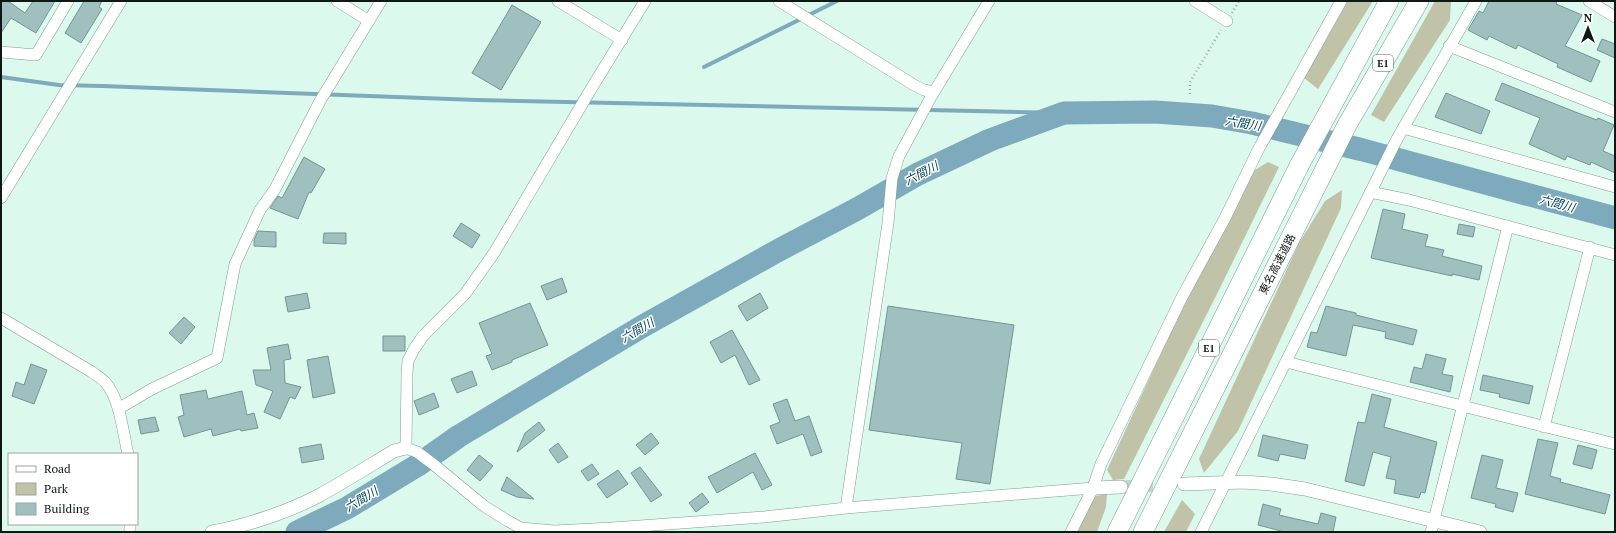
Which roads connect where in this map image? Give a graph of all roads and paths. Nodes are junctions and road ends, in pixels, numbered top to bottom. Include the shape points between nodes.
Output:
1 (68, 1) edge
2 (121, 1) edge
3 (337, 1) edge
4 (381, 1) edge
5 (558, 1) edge
6 (645, 1) edge
7 (779, 1) edge
8 (989, 1) edge
9 (1195, 1) edge
10 (1239, 1) edge
11 (1341, 1) edge
12 (1389, 1) edge
13 (1419, 1) edge
14 (1476, 1) edge
15 (1589, 1) edge
16 (1615, 17) edge
17 (369, 21) junction
18 (1227, 21) junction
19 (622, 40) junction
20 (1449, 46) junction
21 (1, 52) edge
22 (933, 94) junction
23 (1190, 94) dead end
24 (1615, 112) edge
25 (1403, 128) junction
26 (1615, 187) edge
27 (1370, 192) junction
28 (1, 198) edge
29 (1508, 226) junction
30 (1590, 247) junction
31 (1615, 255) edge
32 (1, 318) edge
33 (1286, 362) junction
34 (1463, 406) junction
35 (118, 409) junction
36 (1544, 427) junction
37 (1615, 444) edge
38 (412, 450) junction
39 (128, 453) edge
40 (1227, 482) junction
41 (1184, 484) tunnel mouth
42 (1121, 487) tunnel mouth
43 (1093, 488) junction
44 (846, 508) junction
45 (1433, 526) edge
46 (521, 530) edge
47 (212, 532) edge
48 (1071, 532) edge
49 (1118, 532) edge
50 (1143, 532) edge
51 (1201, 532) edge
52 (1480, 532) edge

1 - 21 street via 36,54
2 - 28 street
3 - 17 street
4 - 17 street
5 - 19 street
6 - 19 street
7 - 22 street via 914,85
8 - 22 street
9 - 18 street
10 - 18 path
11 - 43 street via 1258,150 1168,325 1101,464
12 - 49 highway, 東名高速道路 / E1 via 1300,164
13 - 50 highway, 東名高速道路 / E1 via 1324,170
14 - 20 street
15 - 16 street
17 - 35 street via 320,101 278,183 260,210 235,264 217,358 152,389
18 - 23 path via 1190,82
19 - 38 street via 494,253 465,294 423,336 414,349 406,373
20 - 24 street
20 - 25 street
22 - 44 street via 899,156 892,178 888,223
25 - 26 street
25 - 27 street
27 - 29 street
27 - 33 street
29 - 30 street
29 - 34 street
30 - 31 street
30 - 36 street
32 - 35 street via 105,382 114,396
33 - 34 street
33 - 40 street
34 - 36 street
34 - 45 street
35 - 39 street
36 - 37 street
38 - 46 street via 484,506
38 - 47 street via 394,451 317,497 270,516
40 - 41 street
40 - 45 street via 1305,489
40 - 51 street
42 - 43 street
43 - 44 street
43 - 48 street
44 - 46 street via 612,528
45 - 52 street

